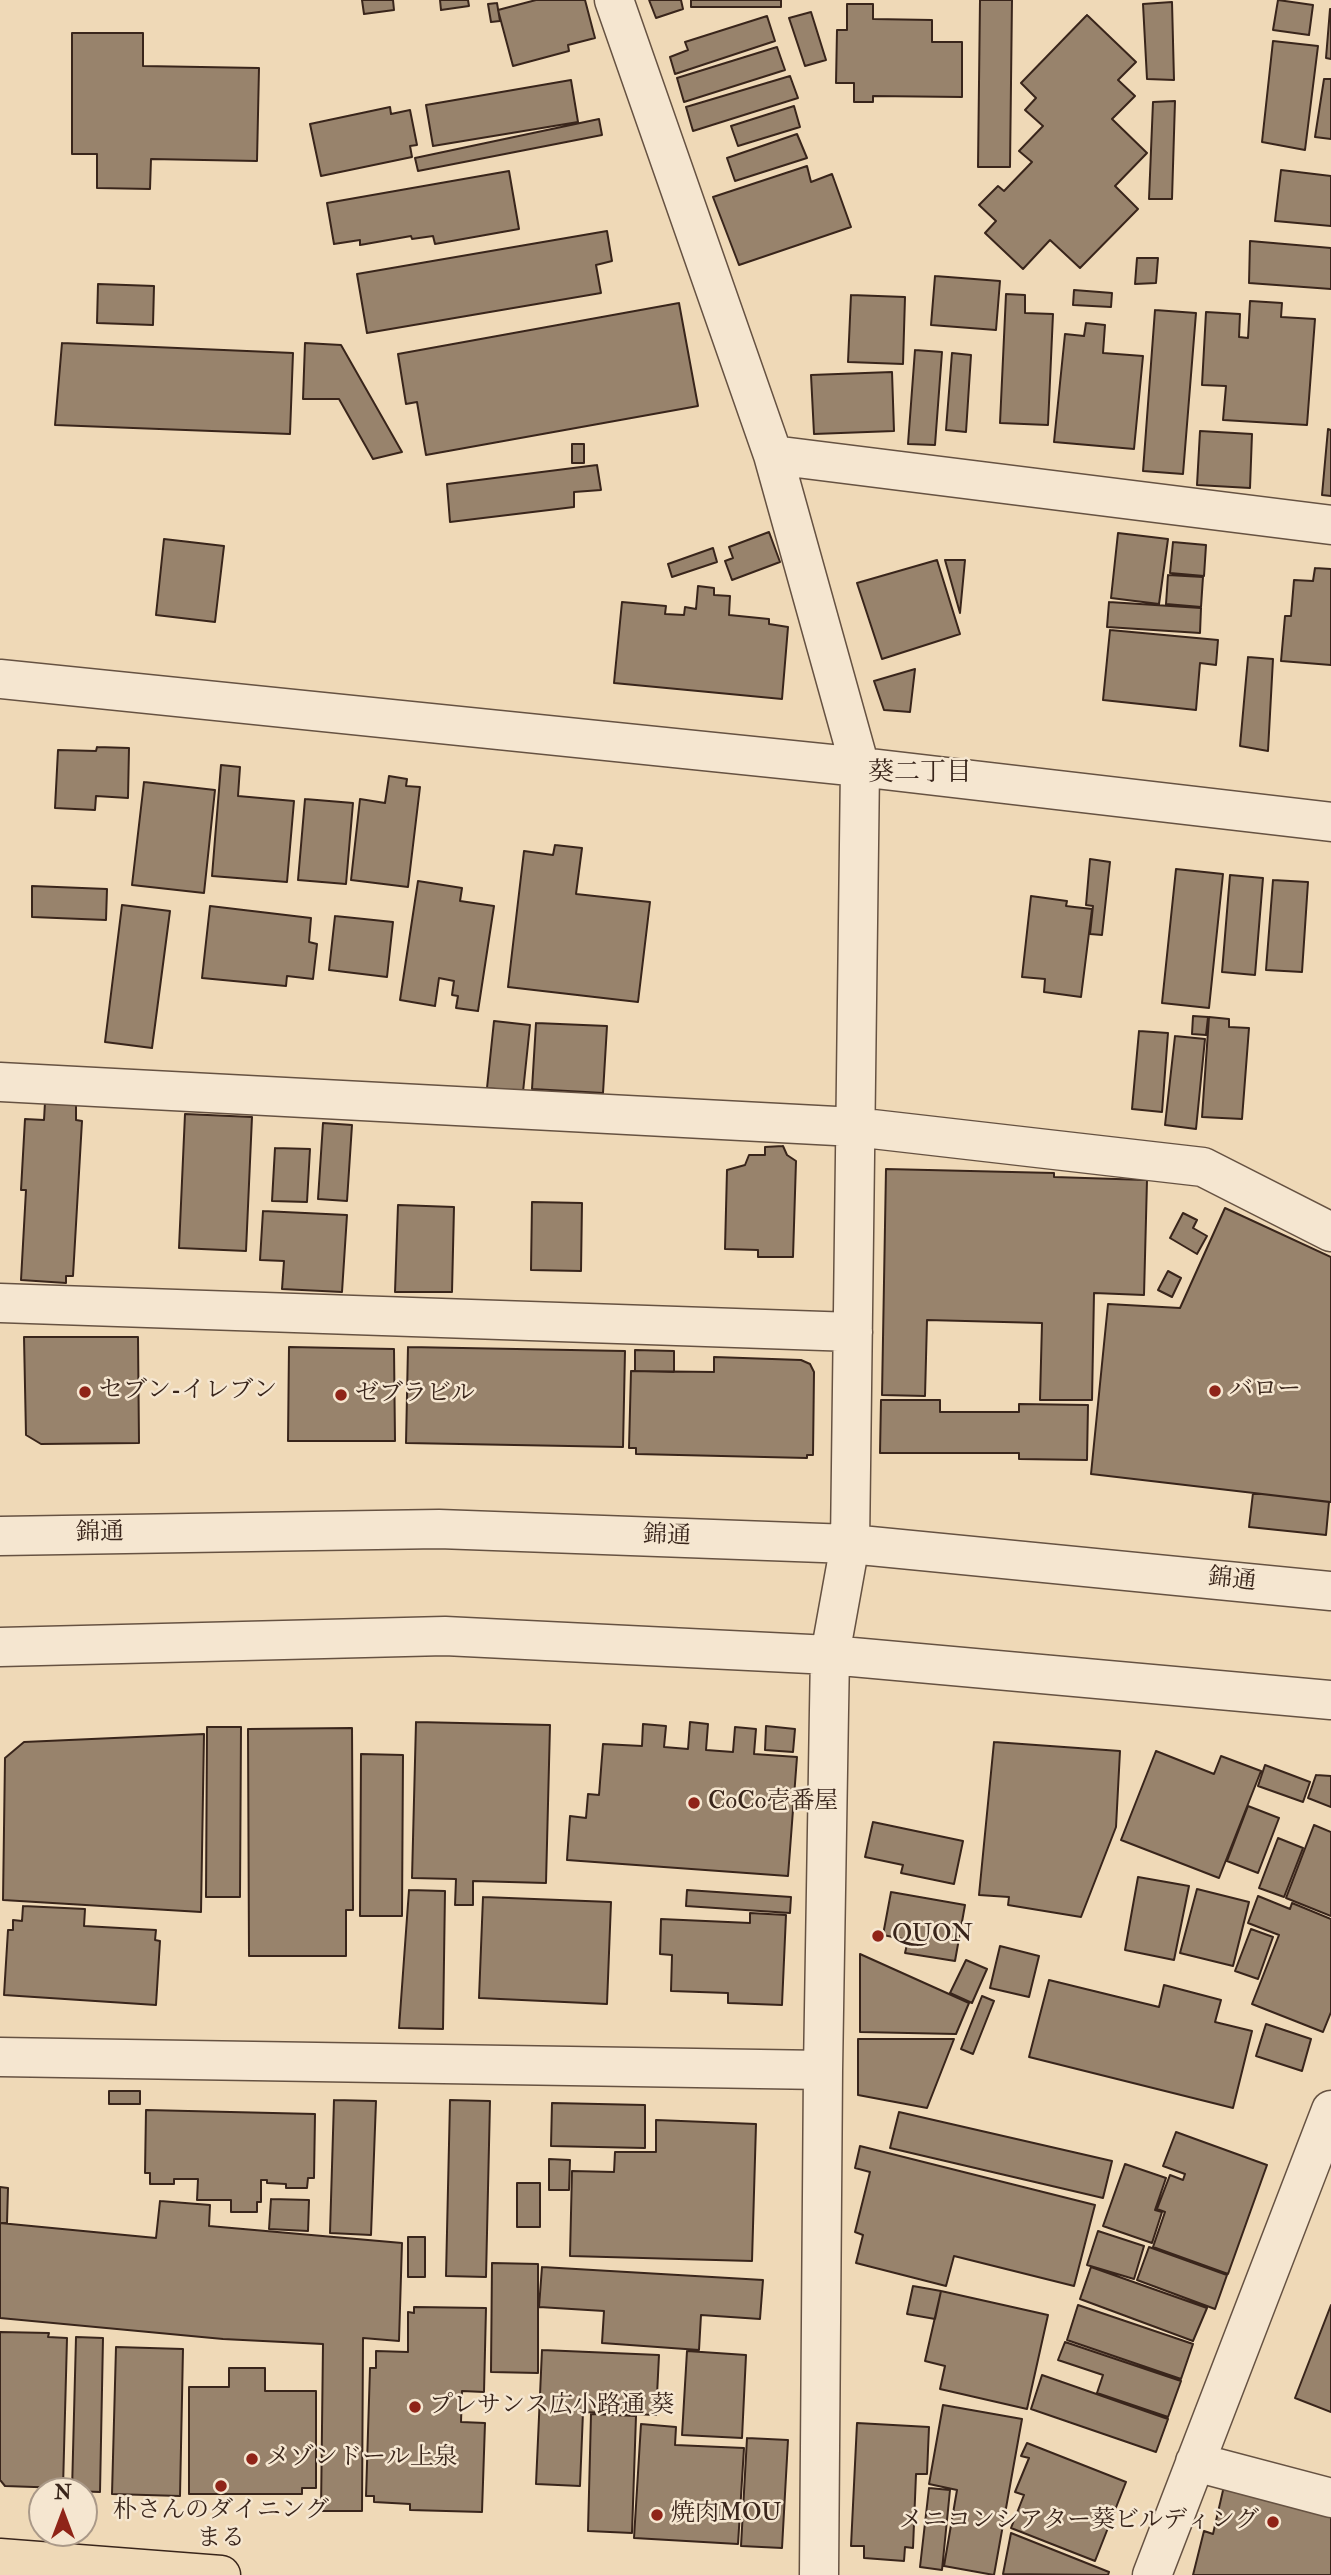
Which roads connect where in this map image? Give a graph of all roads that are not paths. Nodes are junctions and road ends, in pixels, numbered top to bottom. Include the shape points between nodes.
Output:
1 (614, 0) edge
2 (773, 455) junction
3 (1331, 525) edge
4 (0, 680) edge
5 (860, 766) junction
6 (1331, 822) edge
7 (0, 1082) edge
8 (855, 1127) junction
9 (1331, 1231) edge
10 (0, 1303) edge
11 (853, 1332) junction
12 (0, 1535) edge
13 (850, 1544) junction
14 (1331, 1591) edge
15 (0, 1647) edge
16 (830, 1655) junction
17 (1331, 1700) edge
18 (0, 2057) edge
19 (823, 2070) junction
20 (1331, 2110) edge
21 (1195, 2462) junction
22 (1331, 2498) edge
23 (0, 2558) edge
24 (221, 2575) edge
25 (819, 2575) edge
26 (1152, 2575) edge

1 - 2 street
2 - 3 street
2 - 5 street
4 - 5 street
5 - 6 street
5 - 8 street
7 - 8 street
8 - 9 street via 1203,1167
8 - 11 street
10 - 11 street
11 - 13 street
12 - 13 street, 錦通 via 439,1529
13 - 14 street, 錦通
13 - 16 street
15 - 16 street via 445,1636
16 - 17 street
16 - 19 street
18 - 19 street
19 - 25 street
20 - 21 street
21 - 22 street
21 - 26 street
23 - 24 main road

